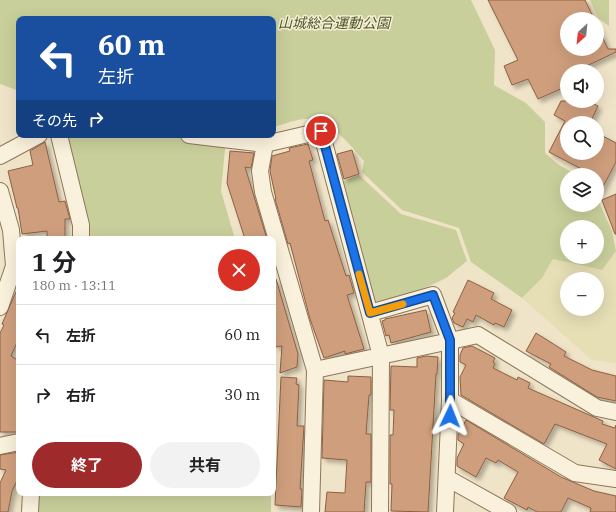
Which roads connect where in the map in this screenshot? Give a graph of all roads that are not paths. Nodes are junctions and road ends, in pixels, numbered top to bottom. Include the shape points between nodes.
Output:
1 (34, 138) edge
2 (59, 138) edge
3 (214, 138) edge
4 (265, 144) junction
5 (0, 156) edge
6 (0, 191) edge
7 (6, 233) edge
8 (81, 236) edge
9 (276, 236) edge
10 (276, 236) edge
11 (0, 307) edge
12 (370, 313) junction
13 (450, 340) junction
14 (381, 356) junction
15 (315, 370) junction
16 (450, 400) junction
17 (616, 412) edge
18 (16, 443) edge
19 (0, 446) edge
20 (447, 478) junction
21 (616, 479) edge
22 (31, 496) edge
23 (30, 512) edge
24 (312, 512) edge
25 (380, 512) edge
26 (444, 512) edge
27 (508, 512) edge

1 - 5 street
2 - 8 street via 81,225
3 - 4 street
4 - 10 street via 260,171 263,192
4 - 12 street via 321,131
6 - 7 street
7 - 11 street via 14,266 10,293
9 - 15 street
12 - 13 street via 433,295
12 - 14 street
13 - 14 street
13 - 16 street
13 - 17 street via 478,334 597,408
14 - 15 street
14 - 25 street
15 - 24 street
16 - 20 street
16 - 21 street via 576,473
18 - 19 street
20 - 26 street
20 - 27 street
22 - 23 street

